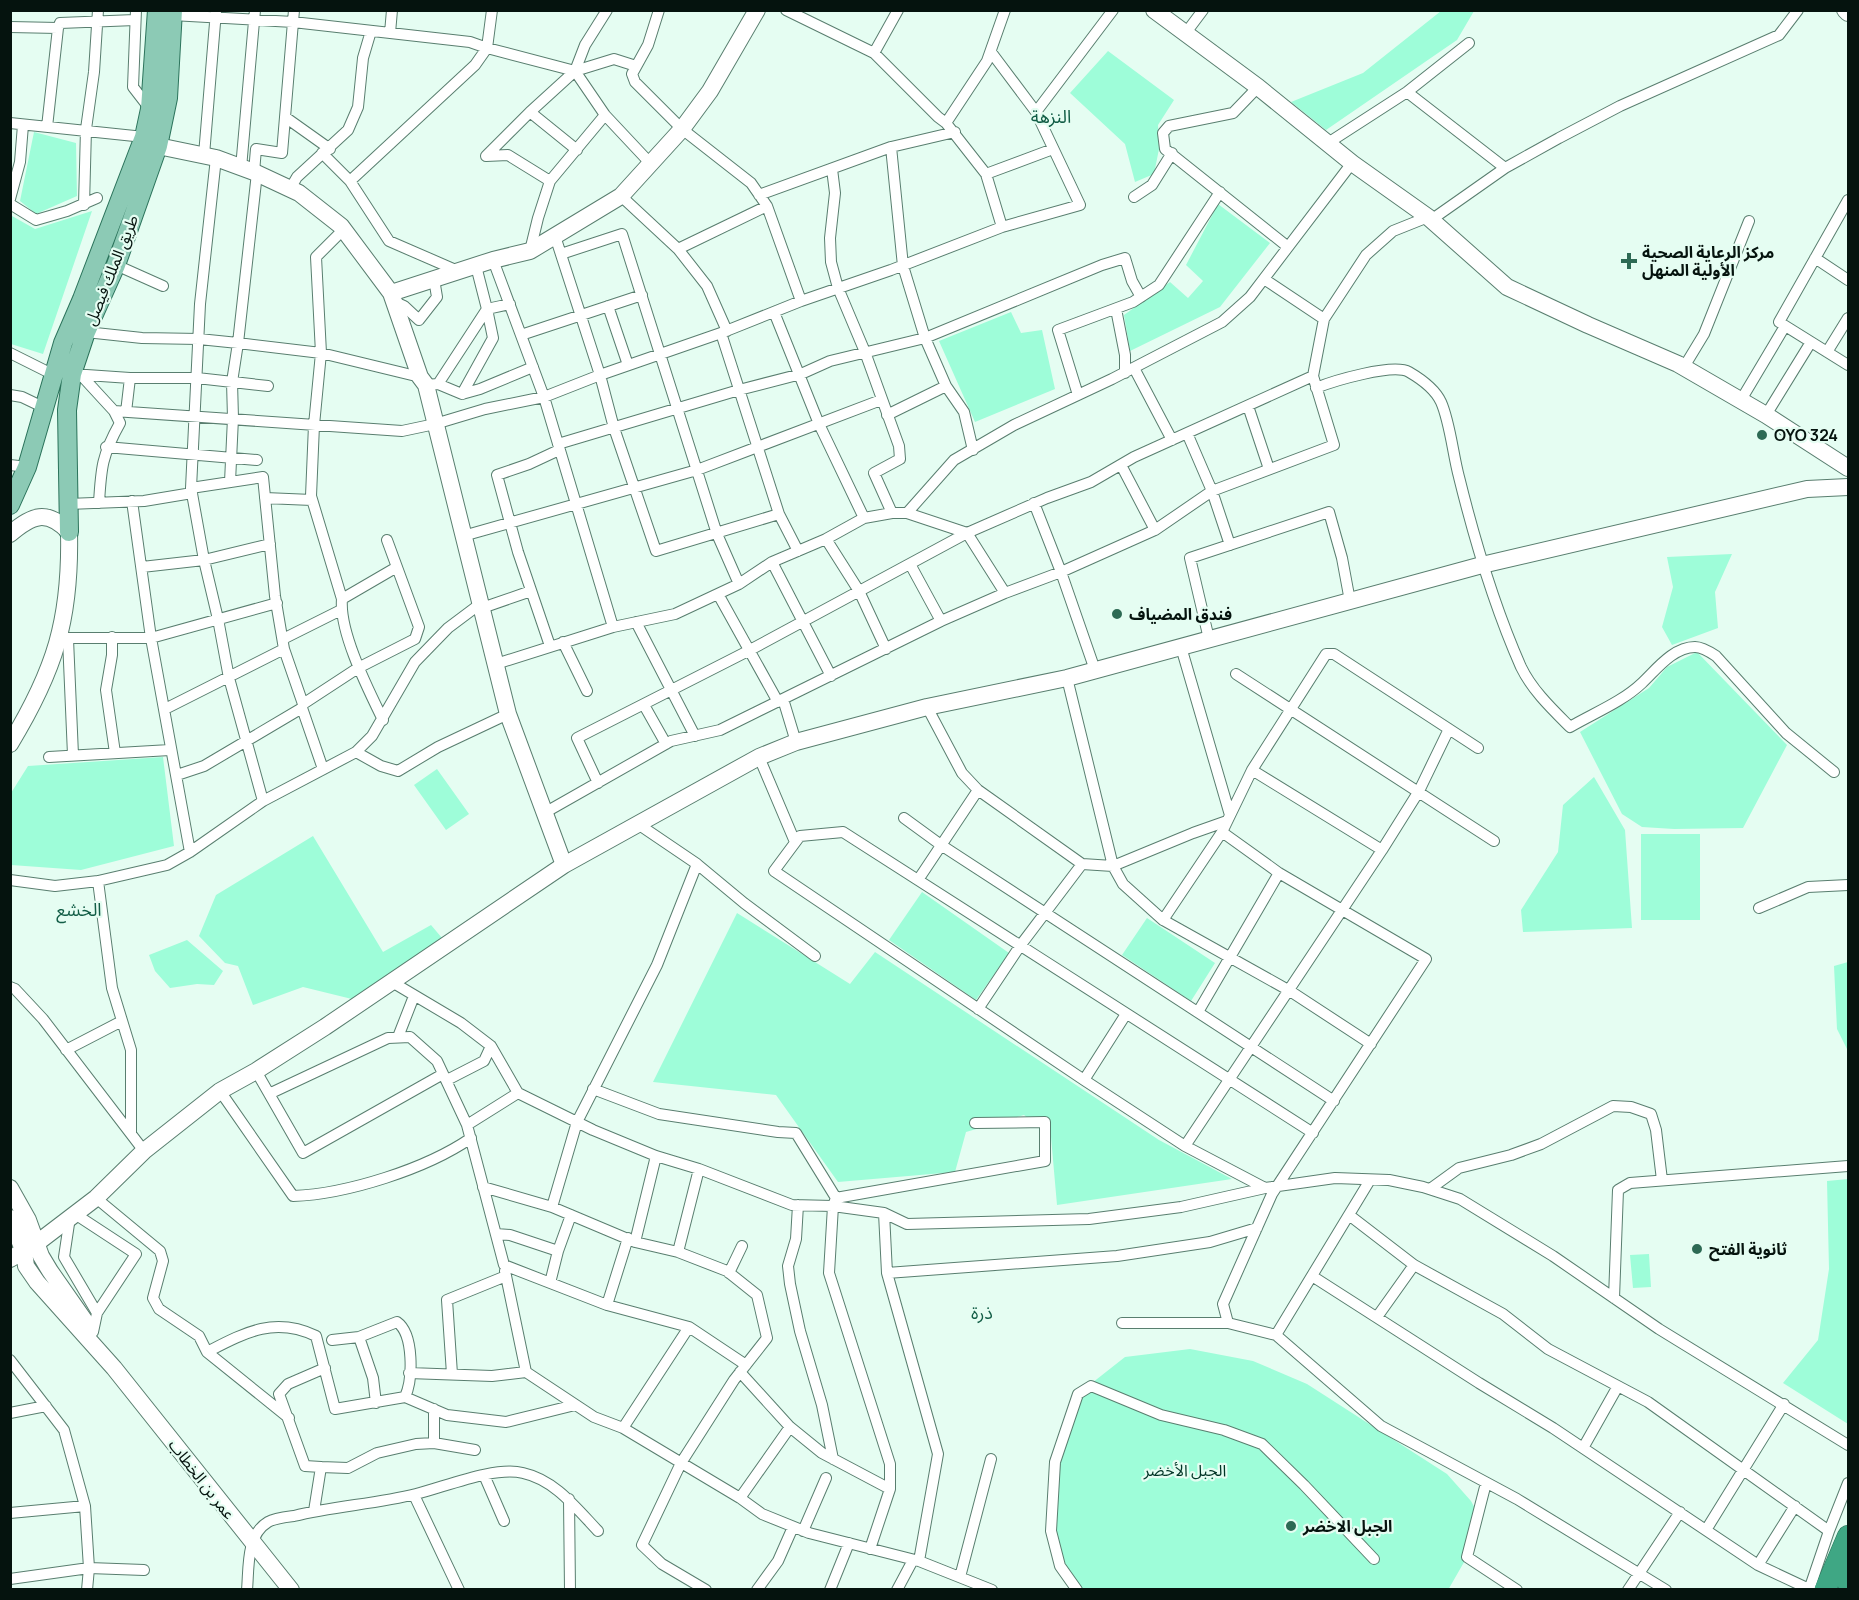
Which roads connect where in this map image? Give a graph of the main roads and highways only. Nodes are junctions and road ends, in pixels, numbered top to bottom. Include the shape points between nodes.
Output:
1 (167, 12) edge
2 (151, 141) junction
3 (68, 374) junction
4 (19, 466) edge
5 (10, 505) edge
6 (69, 532) road end
7 (1839, 1533) edge
8 (1836, 1582) edge

1 - 2 main road, طريق الملك فيصل via 150,109
1 - 2 main road, طريق الملك فيصل via 168,98
2 - 3 main road, طريق الملك فيصل via 116,265
2 - 3 main road, طريق الملك فيصل via 126,189 63,343
3 - 4 main road, طريق الملك فيصل via 45,408
3 - 6 main road, طريق الملك فيصل
4 - 5 main road, طريق الملك فيصل
7 - 8 highway

